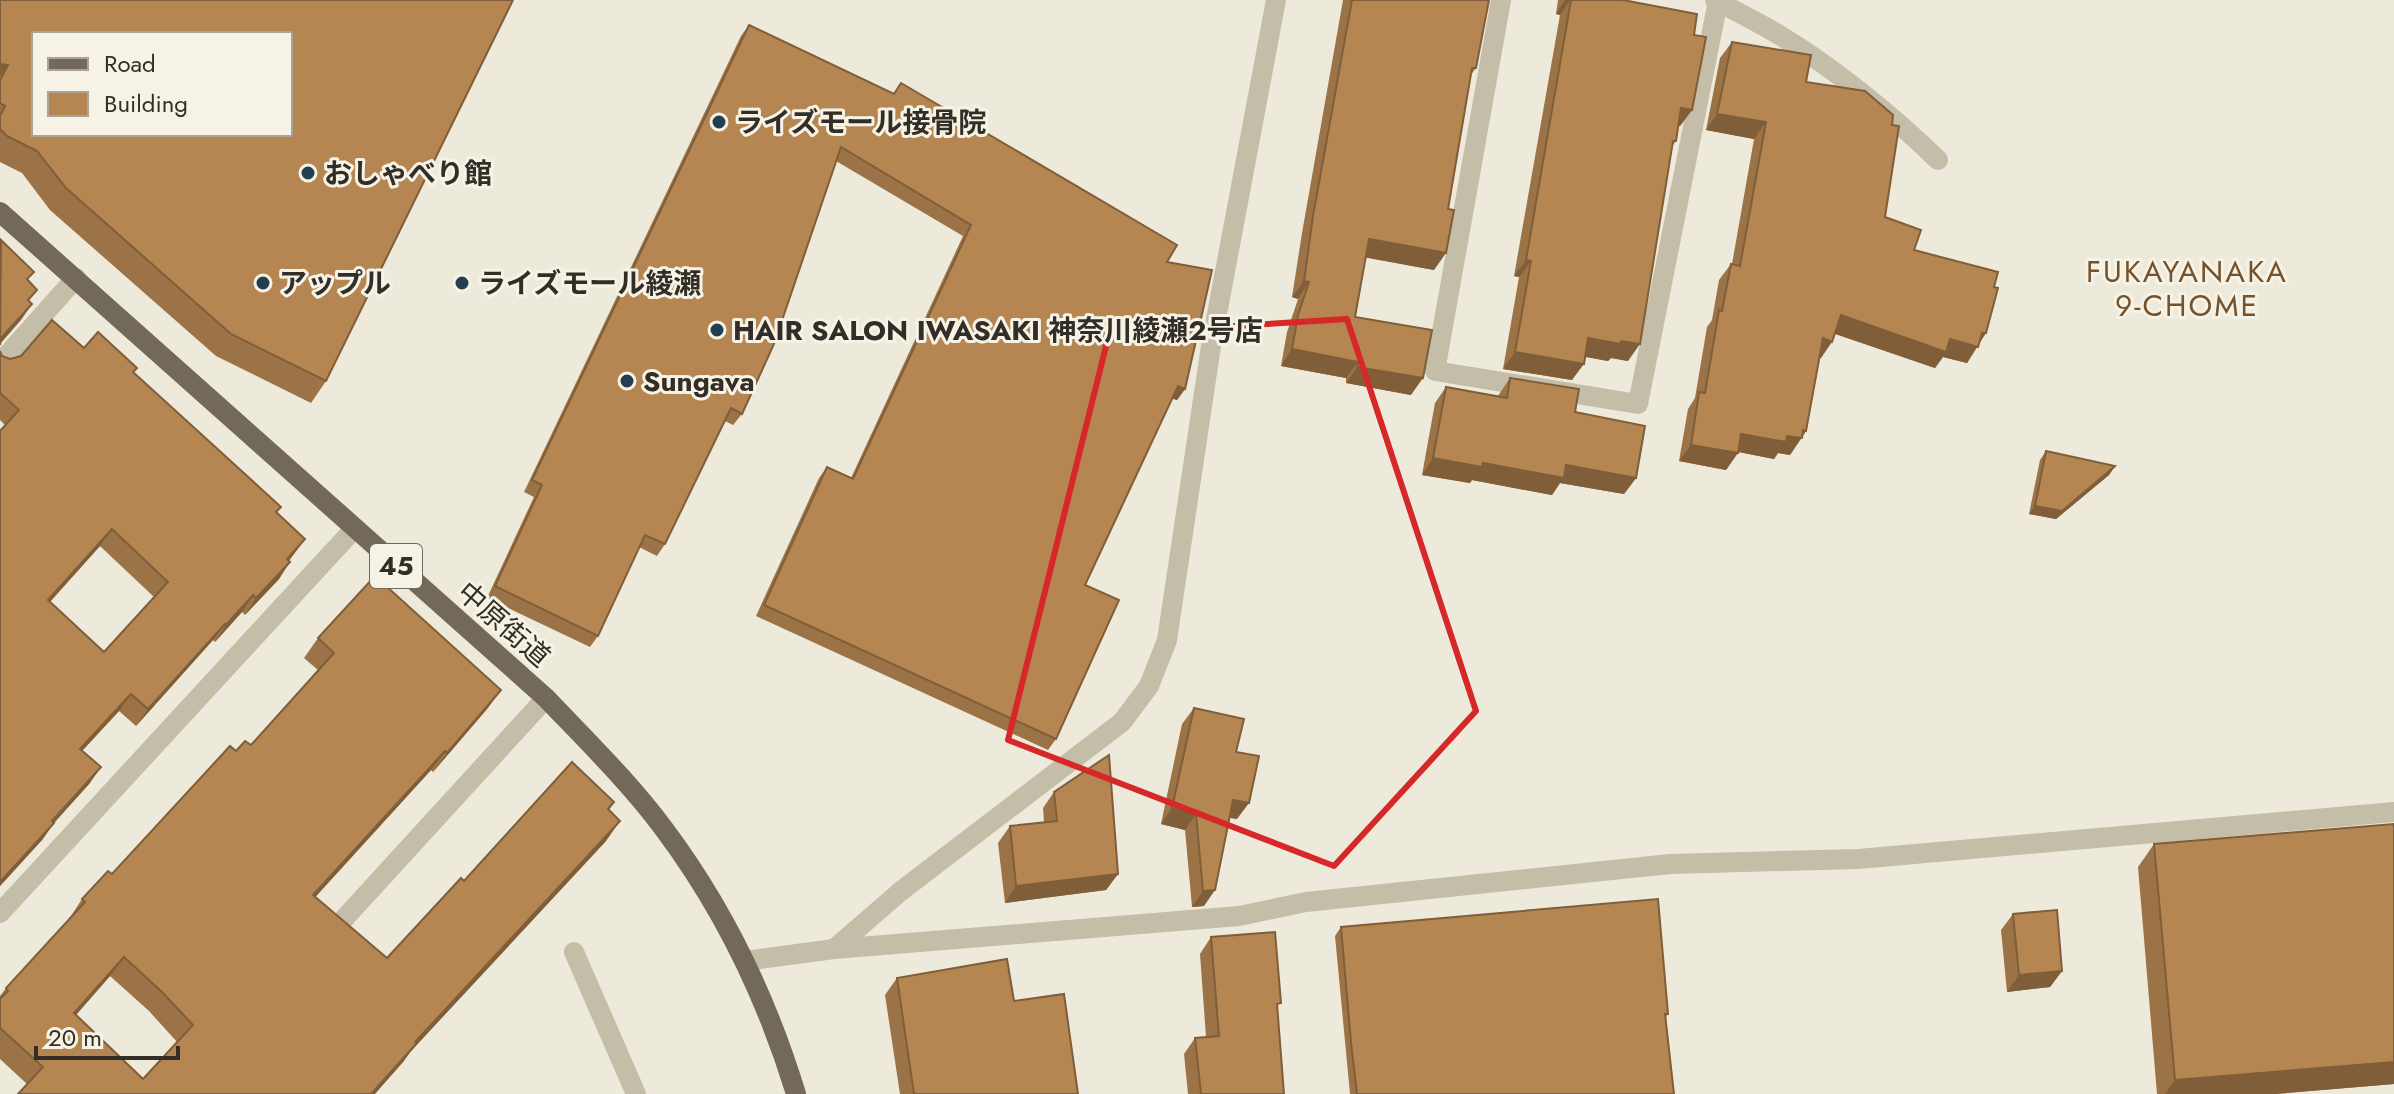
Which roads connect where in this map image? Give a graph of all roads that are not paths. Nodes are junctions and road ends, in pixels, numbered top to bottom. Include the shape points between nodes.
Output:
1 (1276, 0) edge
2 (1501, 0) edge
3 (1716, 1) edge
4 (1938, 160) dead end
5 (0, 212) edge
6 (76, 278) junction
7 (0, 363) edge
8 (354, 529) junction
9 (546, 698) junction
10 (2394, 812) edge
11 (0, 913) edge
12 (342, 921) edge
13 (834, 949) junction
14 (574, 952) dead end
15 (745, 961) junction
16 (636, 1094) edge
17 (796, 1094) edge

1 - 13 street via 1211,346 1167,640 1149,686 1122,722 901,891
2 - 3 street via 1435,371 1638,404
3 - 4 street via 1782,36 1827,68
5 - 6 main road, 中原街道 / 45
6 - 7 street
6 - 8 main road, 中原街道 / 45
8 - 9 main road, 中原街道 / 45
8 - 11 street
9 - 12 street
9 - 15 main road, 中原街道 / 45 via 665,830
10 - 13 street via 1858,859 1670,864 1306,902 1239,916
13 - 15 street
14 - 16 street
15 - 17 main road, 中原街道 / 45

